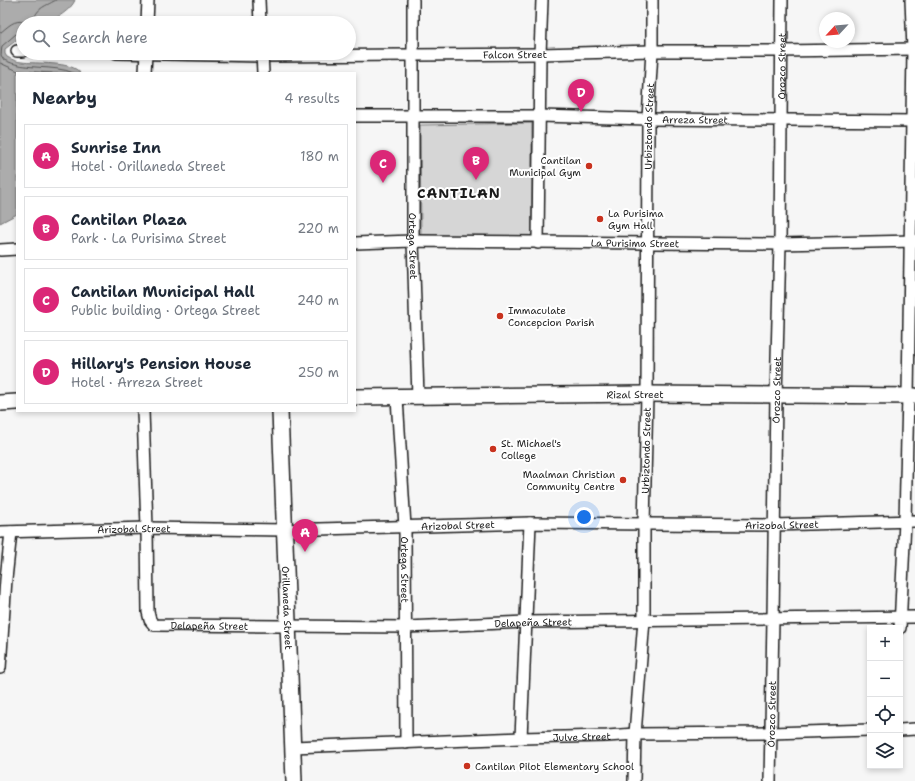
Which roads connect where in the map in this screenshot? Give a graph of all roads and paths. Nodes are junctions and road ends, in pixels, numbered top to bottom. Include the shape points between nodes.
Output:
1 (148, 0) edge
2 (259, 0) edge
3 (413, 0) edge
4 (542, 0) edge
5 (652, 0) edge
6 (782, 0) edge
7 (911, 0) edge
8 (147, 16) edge
9 (260, 16) edge
10 (914, 49) edge
11 (652, 51) junction
12 (781, 51) junction
13 (540, 54) junction
14 (356, 55) edge
15 (412, 56) junction
16 (146, 60) edge
17 (262, 60) edge
18 (145, 72) edge
19 (263, 72) edge
20 (356, 116) edge
21 (540, 116) junction
22 (412, 117) junction
23 (648, 119) junction
24 (781, 120) junction
25 (913, 121) edge
26 (413, 241) junction
27 (912, 241) edge
28 (356, 243) edge
29 (538, 243) junction
30 (647, 243) junction
31 (780, 244) junction
32 (16, 249) edge
33 (0, 250) edge
34 (647, 394) junction
35 (776, 396) junction
36 (912, 396) edge
37 (418, 397) junction
38 (356, 398) edge
39 (398, 398) junction
40 (16, 402) edge
41 (0, 403) edge
42 (144, 412) edge
43 (280, 412) edge
44 (910, 521) edge
45 (530, 523) junction
46 (644, 525) junction
47 (774, 525) junction
48 (405, 527) junction
49 (148, 528) junction
50 (284, 530) junction
51 (5, 532) edge
52 (915, 617) edge
53 (773, 618) junction
54 (644, 620) junction
55 (526, 622) junction
56 (900, 622) edge
57 (288, 627) junction
58 (406, 627) junction
59 (0, 668) edge
60 (915, 729) edge
61 (867, 730) edge
62 (903, 730) edge
63 (771, 733) junction
64 (635, 734) junction
65 (521, 738) junction
66 (406, 743) junction
67 (293, 747) junction
68 (294, 781) edge
69 (634, 781) edge
70 (770, 781) edge

1 - 8 street
2 - 9 street
3 - 15 street, Ortega Street
4 - 13 street
5 - 11 street, Urbiztondo Street
6 - 12 street, Orozco Street
7 - 10 street
10 - 12 street, Falcon Street
10 - 25 street
11 - 12 street, Falcon Street
11 - 13 street, Falcon Street
11 - 23 street, Urbiztondo Street
12 - 24 street, Orozco Street
13 - 15 street, Falcon Street
13 - 21 street
14 - 15 street, Falcon Street
15 - 22 street, Ortega Street
16 - 18 street
17 - 19 street
20 - 22 street, Arreza Street
21 - 22 street, Arreza Street
21 - 23 street, Arreza Street
21 - 29 street
22 - 26 street, Ortega Street
23 - 24 street, Arreza Street
23 - 30 street, Urbiztondo Street
24 - 25 street, Arreza Street
24 - 31 street, Orozco Street
25 - 27 street
26 - 28 street, La Purisima Street
26 - 29 street, La Purisima Street
26 - 37 street, Ortega Street
27 - 31 street, La Purisima Street
27 - 36 street
29 - 30 street, La Purisima Street
30 - 31 street, La Purisima Street
30 - 34 street, Urbiztondo Street
31 - 35 street, Orozco Street
32 - 33 street
34 - 35 street, Rizal Street
34 - 37 street, Rizal Street
34 - 46 street, Urbiztondo Street
35 - 36 street, Rizal Street
35 - 47 street, Orozco Street
36 - 44 street
37 - 39 street, Rizal Street
38 - 39 street, Rizal Street
39 - 48 street, Ortega Street
40 - 41 street
42 - 49 street
43 - 50 street, Orillaneda Street
44 - 47 street, Arizobal Street
44 - 56 street
45 - 46 street, Arizobal Street
45 - 48 street, Arizobal Street
45 - 55 street
46 - 47 street, Arizobal Street
46 - 54 street, Urbiztondo Street
47 - 53 street, Orozco Street
48 - 50 street, Arizobal Street
48 - 58 street, Ortega Street
49 - 50 street, Arizobal Street
49 - 51 street, Arizobal Street
49 - 57 street, Delapeña Street via 148,612 154,625
50 - 57 street, Orillaneda Street
51 - 59 street via 6,579
52 - 56 street, Delapeña Street
53 - 54 street, Delapeña Street
53 - 56 street, Delapeña Street
53 - 63 street, Orozco Street
54 - 55 street, Delapeña Street
54 - 64 street, Urbiztondo Street
55 - 58 street, Delapeña Street
55 - 65 street
57 - 58 street, Delapeña Street
57 - 67 street, Orillaneda Street
58 - 66 street, Ortega Street
60 - 62 street
61 - 63 street, Julve Street
63 - 64 street, Julve Street
63 - 70 street, Orozco Street
64 - 65 street, Julve Street
64 - 69 street, Urbiztondo Street
65 - 66 street, Julve Street
66 - 67 street, Julve Street
67 - 68 street, Orillaneda Street

